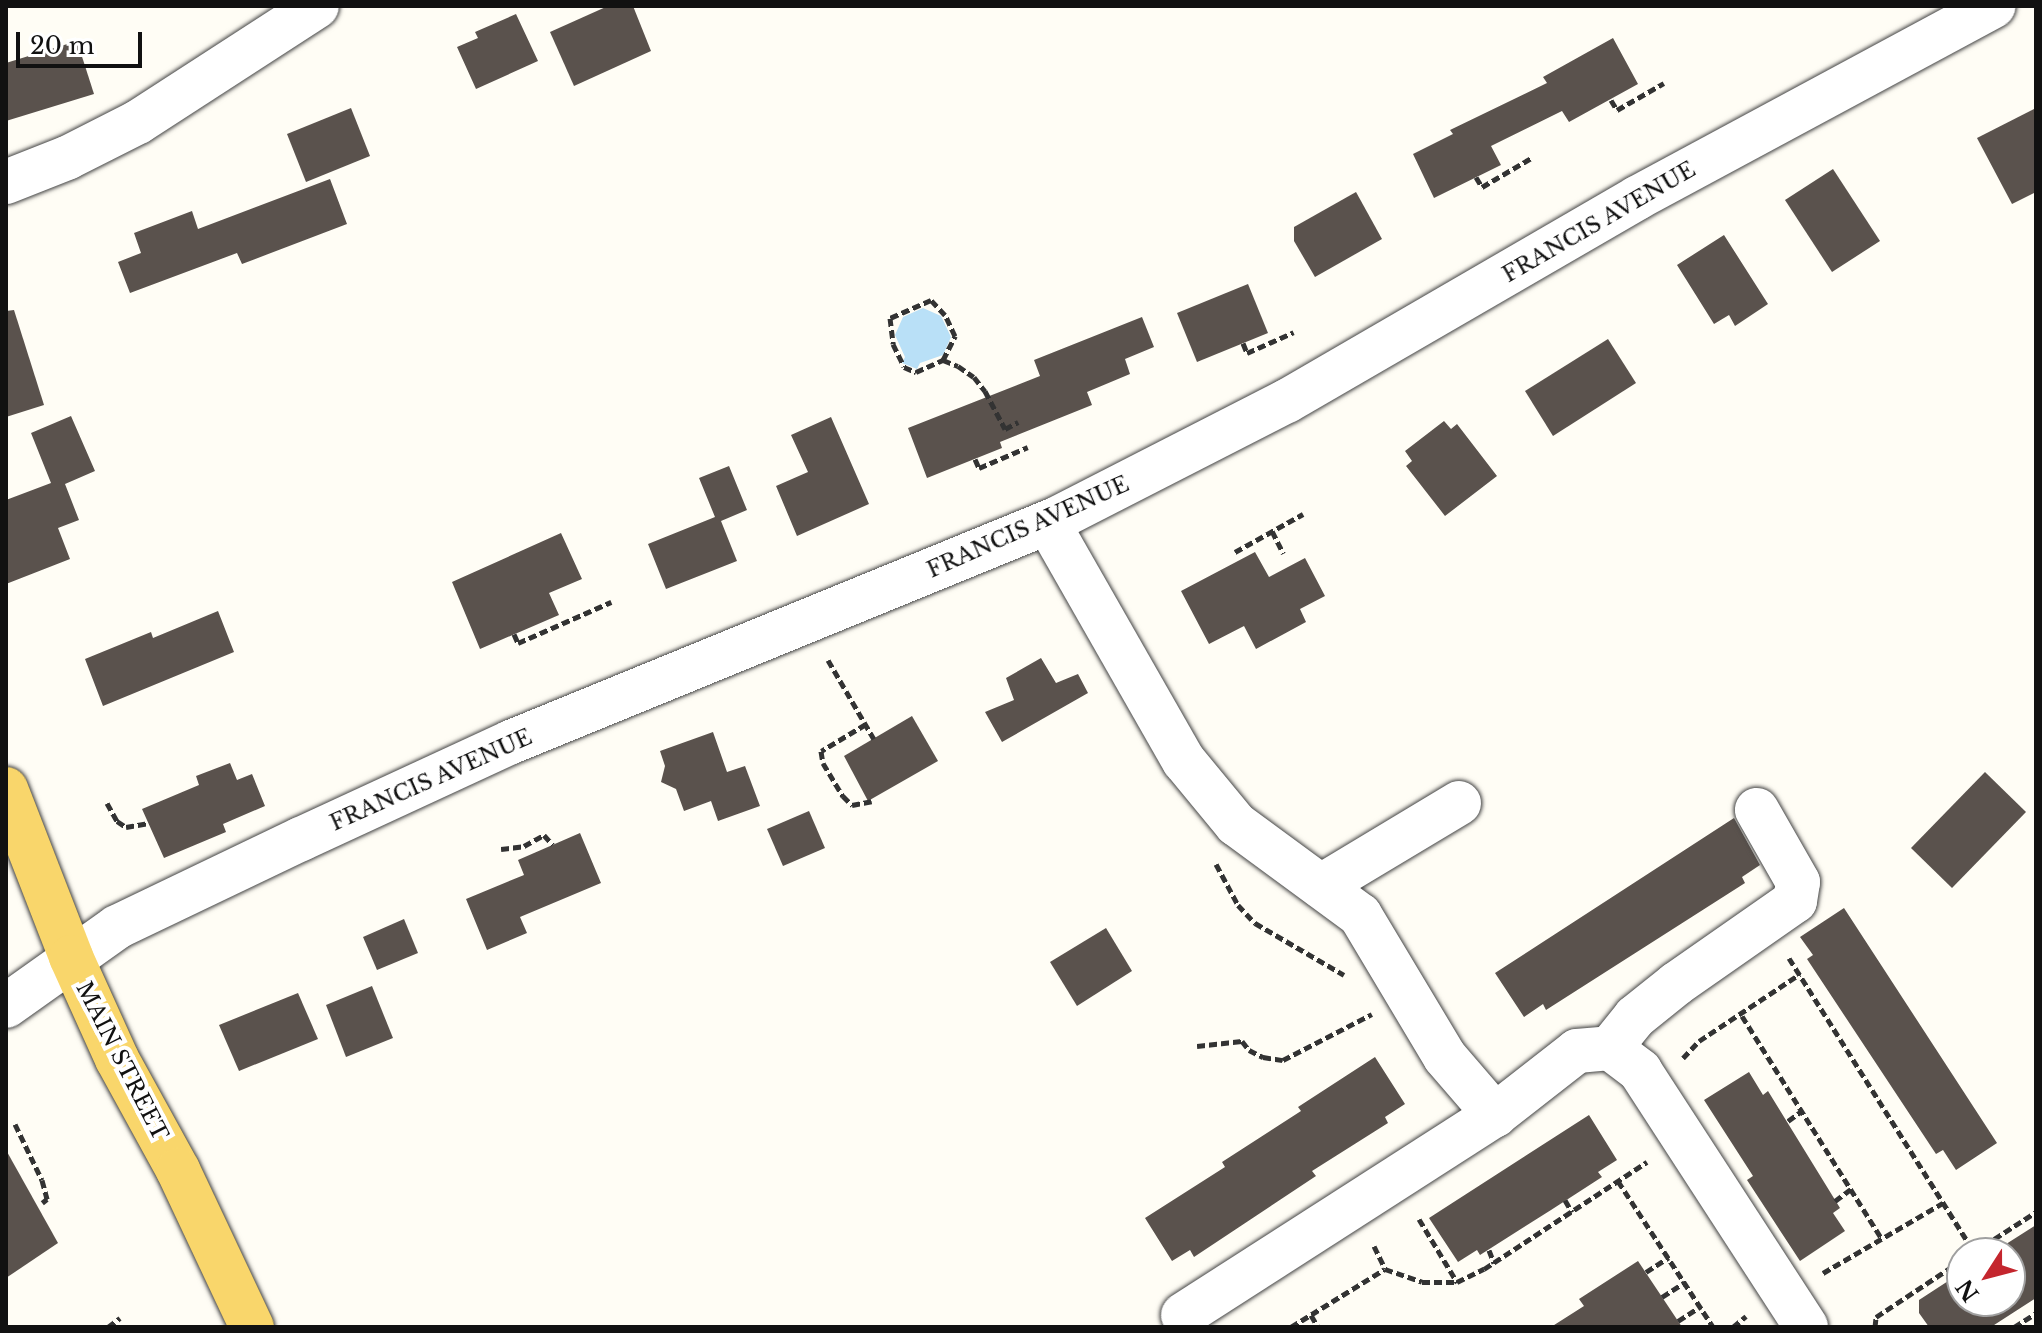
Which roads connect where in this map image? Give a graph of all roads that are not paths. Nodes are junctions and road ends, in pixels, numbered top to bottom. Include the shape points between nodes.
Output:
1 (317, 6) edge
2 (1994, 6) edge
3 (6, 182) edge
4 (1048, 523) junction
5 (6, 789) edge
6 (1459, 803) dead end
7 (1757, 810) dead end
8 (1321, 886) junction
9 (71, 957) junction
10 (6, 1006) edge
11 (1610, 1048) junction
12 (1495, 1115) junction
13 (1183, 1315) dead end
14 (252, 1327) edge
15 (1806, 1327) edge

1 - 3 street via 126,128
2 - 4 street, FRANCIS AVENUE via 1637,198 1287,401
4 - 8 street via 1184,761 1236,824
4 - 9 street, FRANCIS AVENUE via 511,742 117,927
5 - 9 main road, MAIN STREET
6 - 8 street
7 - 11 street via 1798,882 1795,901 1666,992 1635,1017
8 - 12 street via 1360,915 1445,1057
9 - 10 street, FRANCIS AVENUE
9 - 14 main road, MAIN STREET
11 - 12 street via 1577,1051
11 - 15 street via 1640,1071
12 - 13 street

